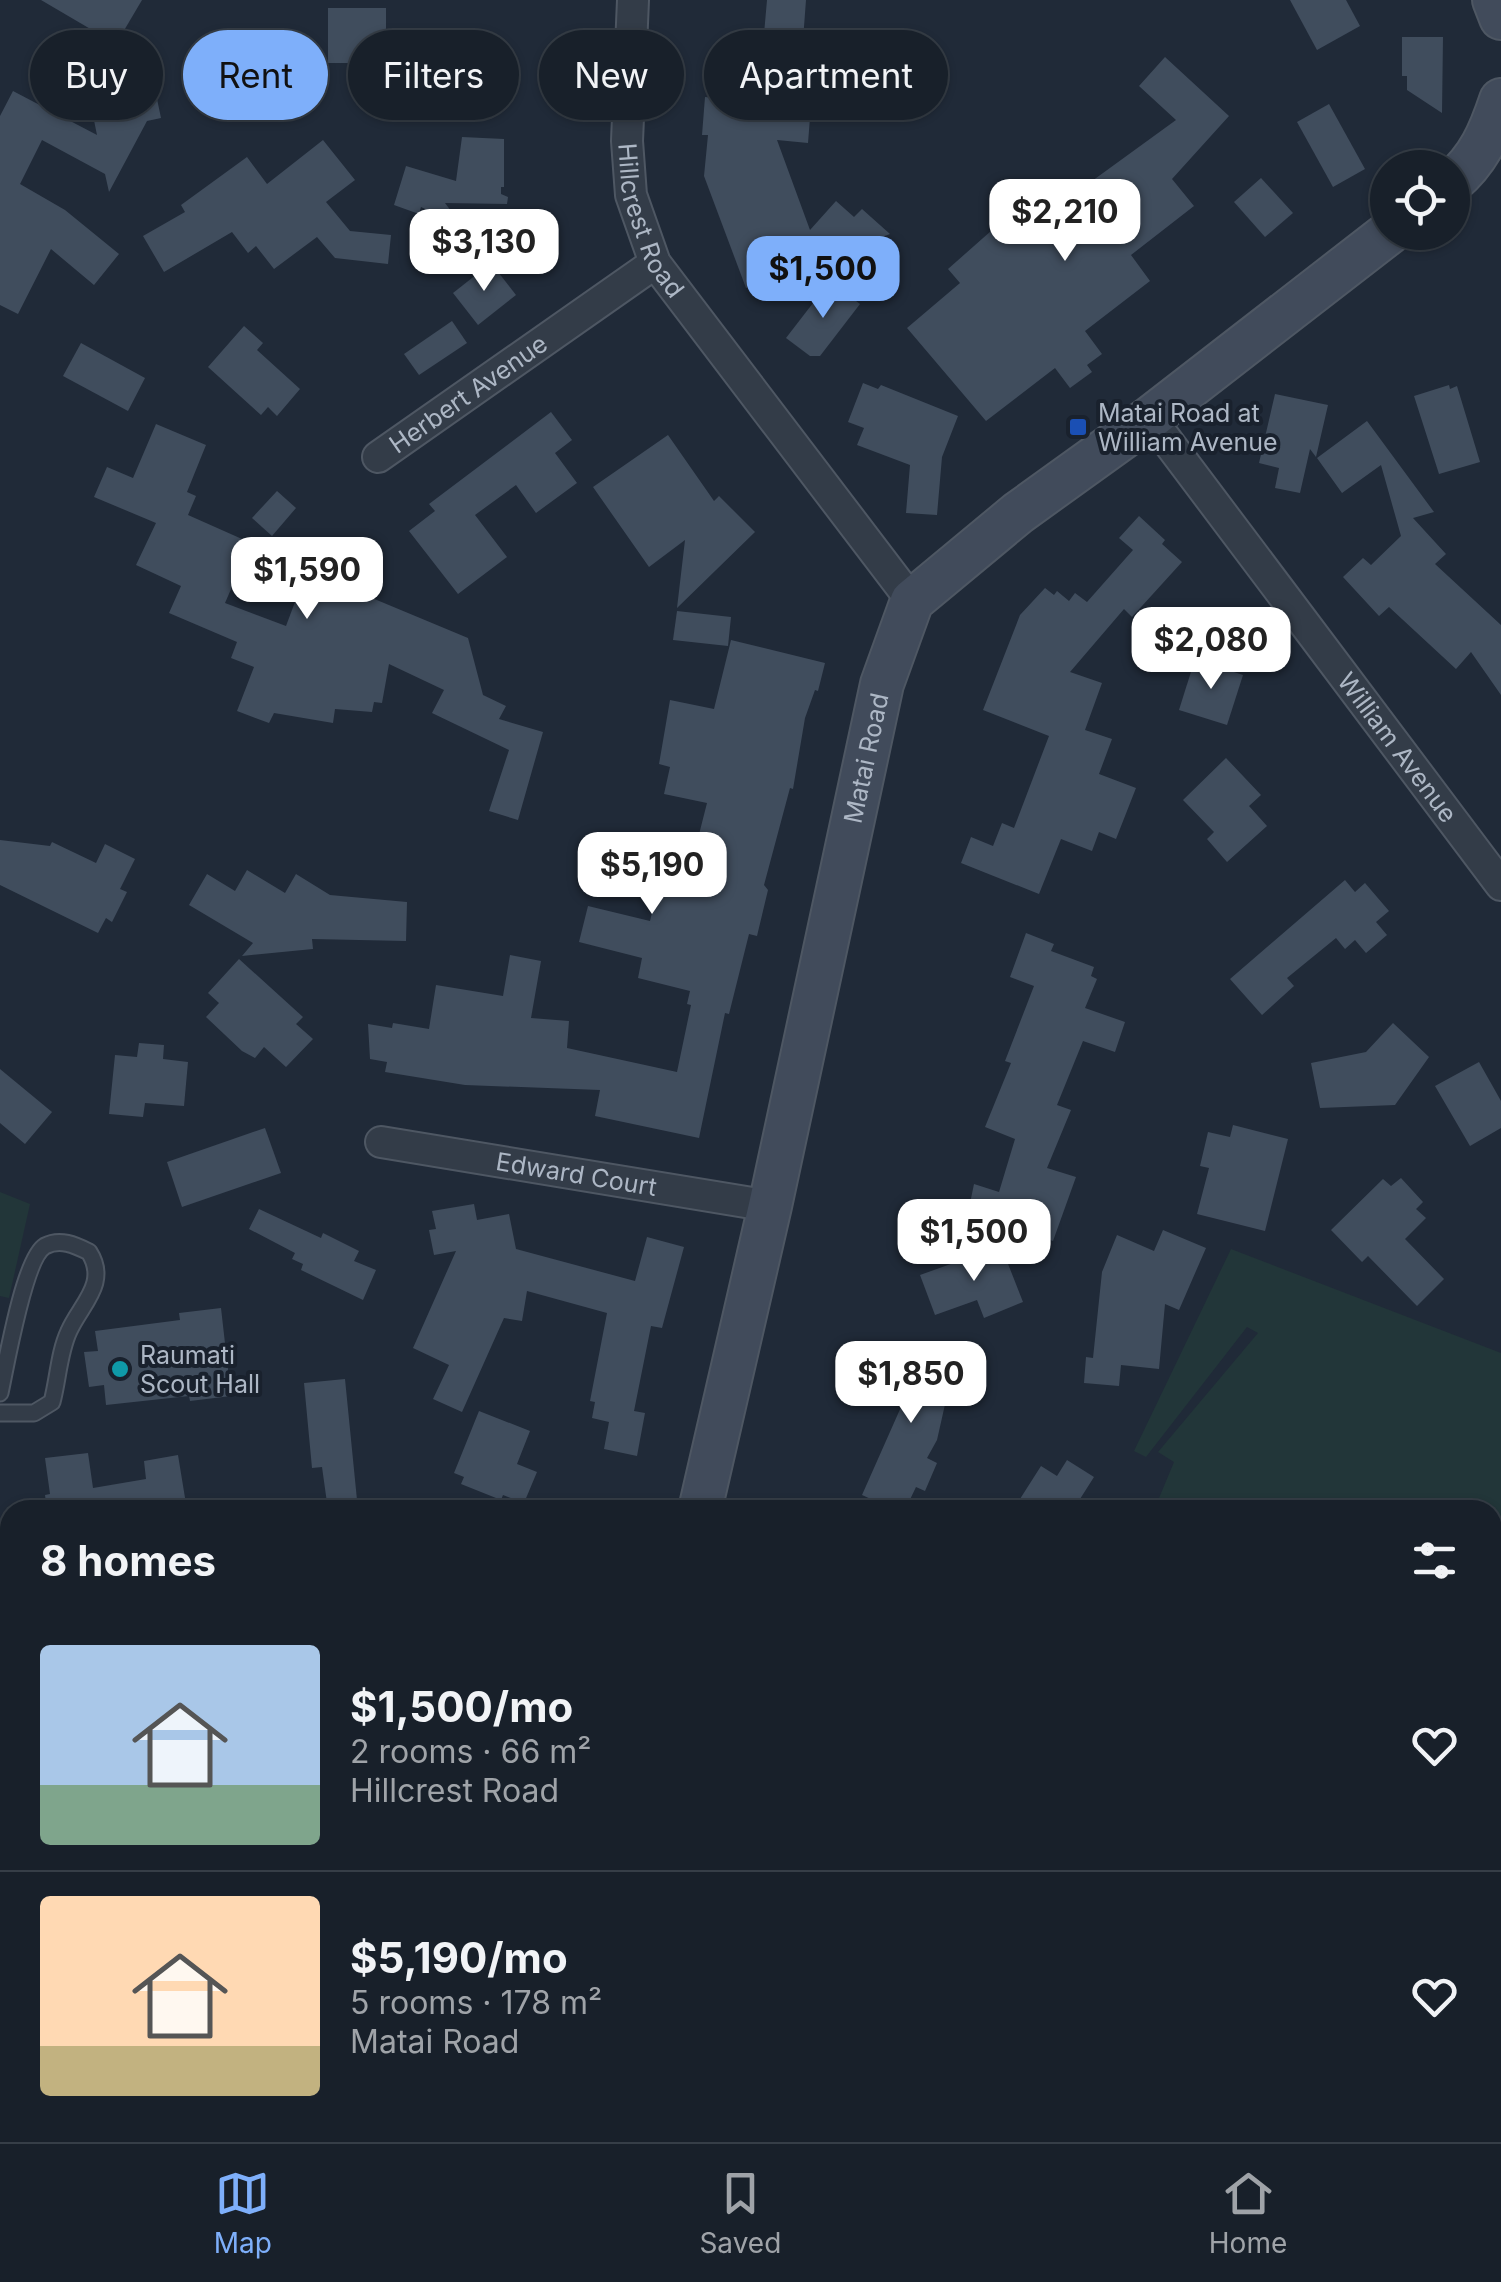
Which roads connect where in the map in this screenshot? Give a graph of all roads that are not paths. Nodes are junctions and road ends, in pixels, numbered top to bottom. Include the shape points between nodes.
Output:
1 (633, 0) edge
2 (1494, 0) edge
3 (1501, 18) edge
4 (1501, 100) edge
5 (1470, 164) edge
6 (1370, 248) edge
7 (655, 264) junction
8 (1150, 418) junction
9 (378, 457) dead end
10 (912, 601) junction
11 (1501, 885) edge
12 (380, 1142) dead end
13 (770, 1206) junction
14 (0, 1393) edge
15 (0, 1413) edge
16 (702, 1500) edge

1 - 7 street, Hillcrest Road via 626,141 631,195
2 - 3 street
4 - 5 street
6 - 8 street
7 - 9 street, Herbert Avenue
7 - 10 street, Hillcrest Road
8 - 10 street via 1018,513
8 - 11 street, William Avenue
10 - 13 street, Matai Road via 882,684
12 - 13 street, Edward Court
13 - 16 street, Matai Road
14 - 15 lane via 32,1262 56,1242 89,1252 95,1288 68,1332 52,1402 34,1413

